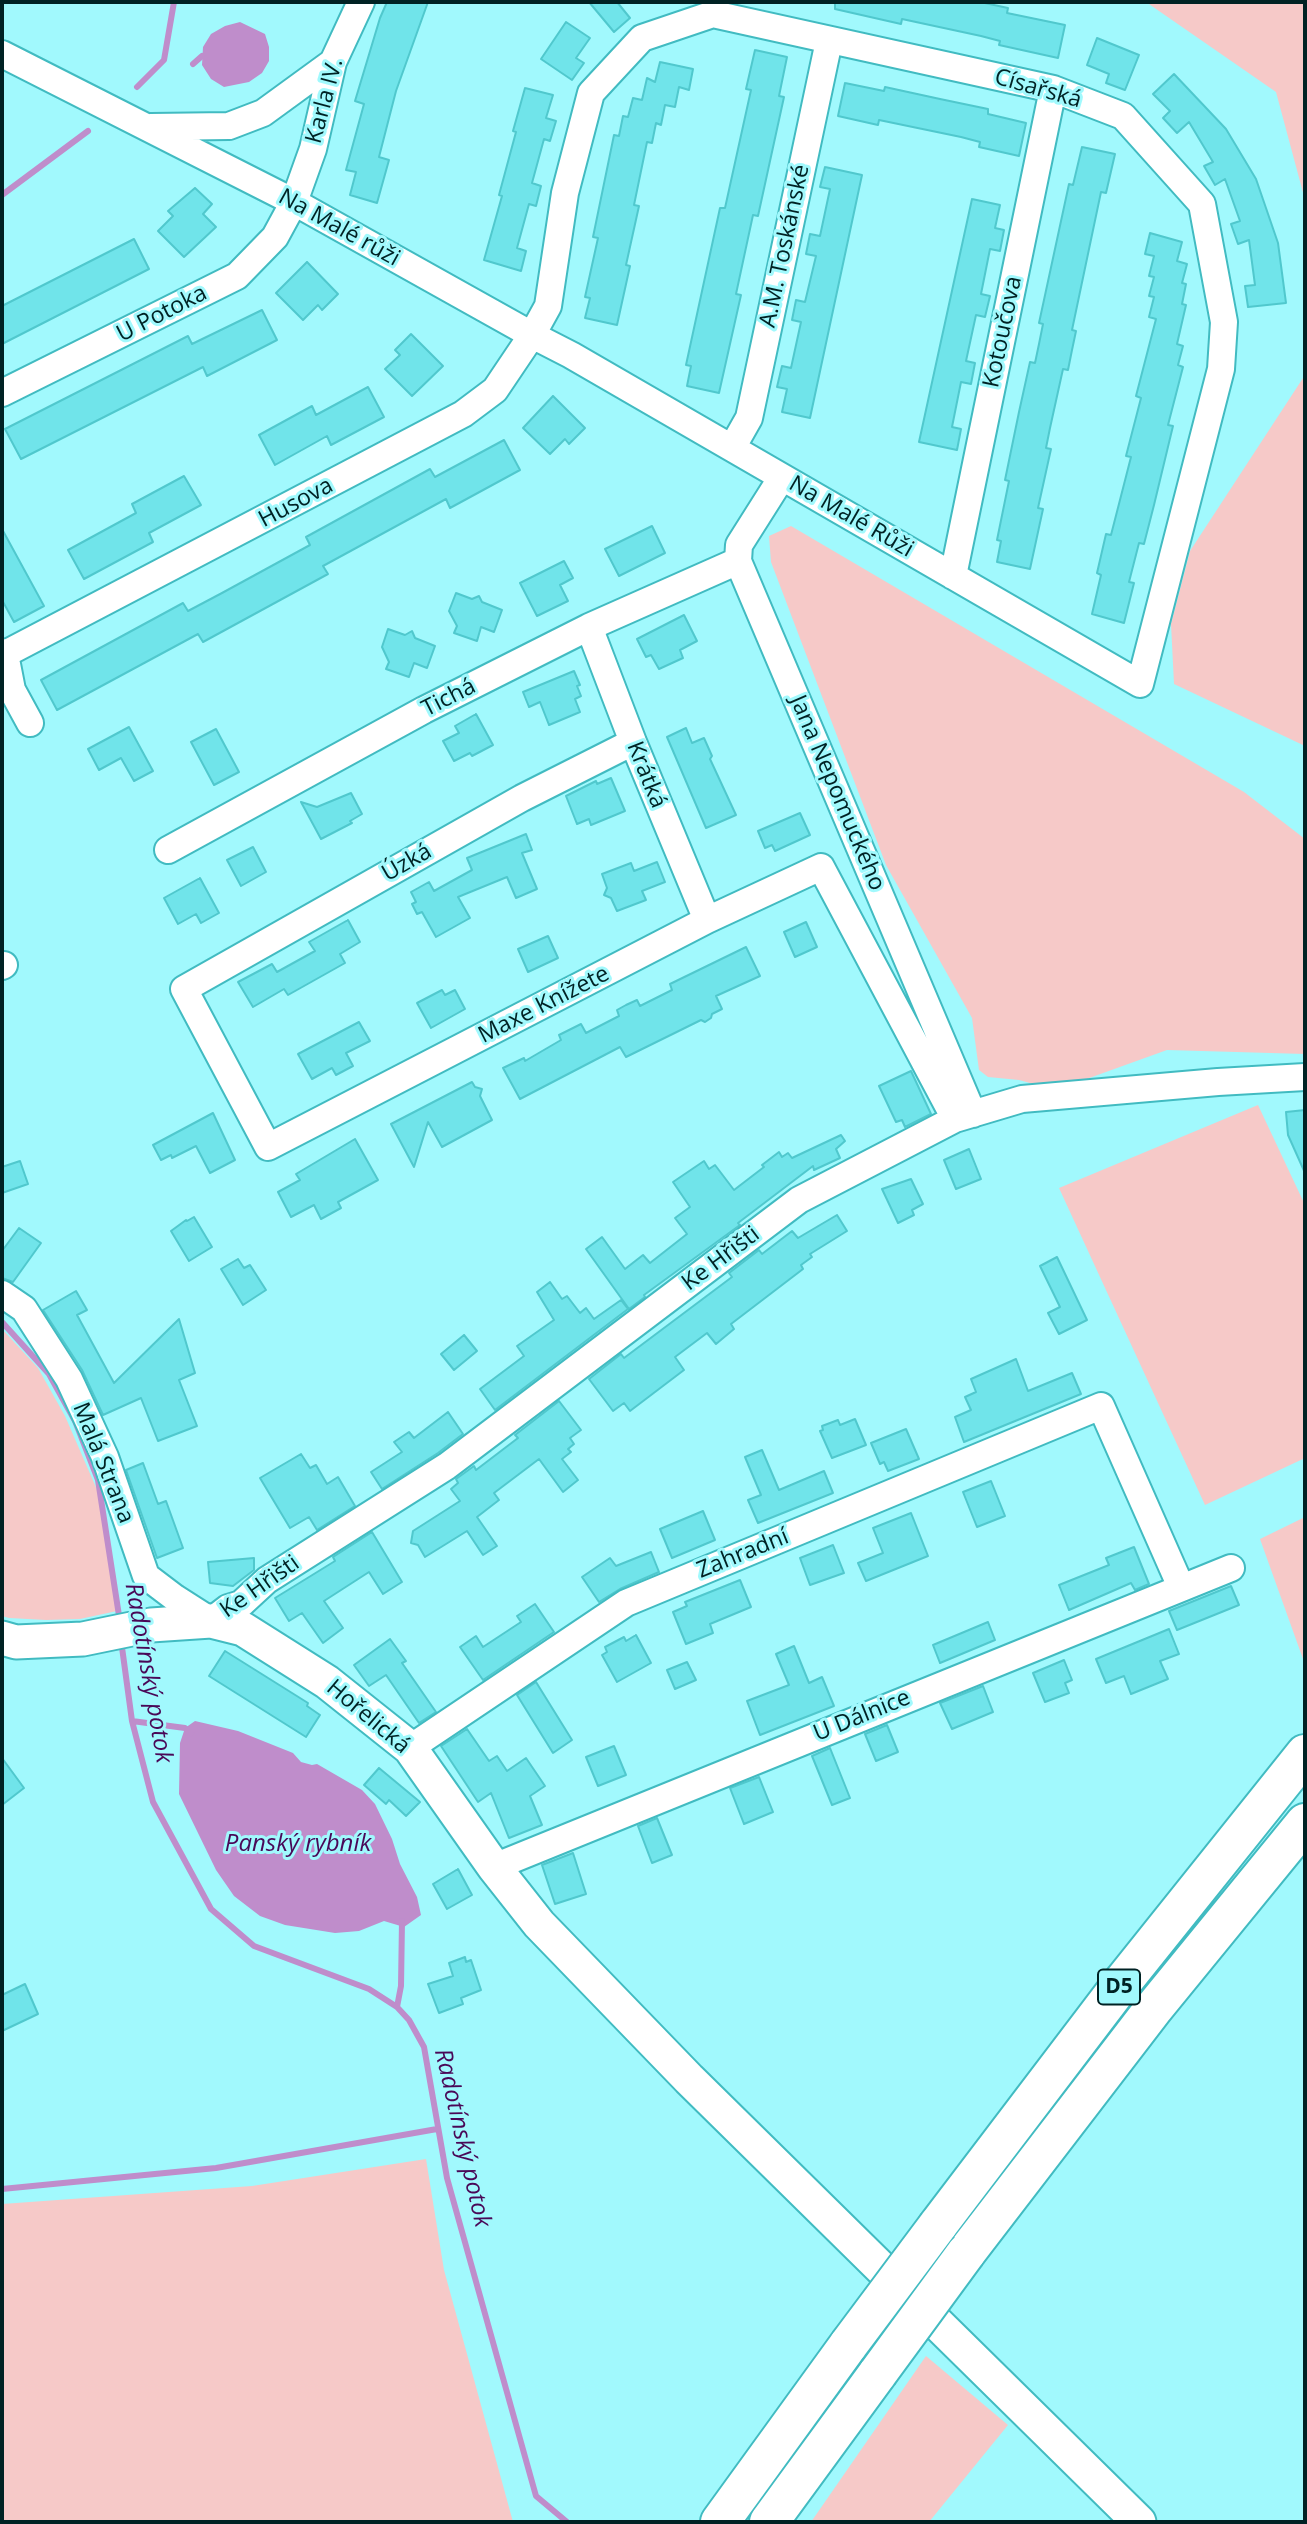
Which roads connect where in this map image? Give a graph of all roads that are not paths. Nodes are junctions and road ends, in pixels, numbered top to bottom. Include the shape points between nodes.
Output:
1 (360, 2) edge
2 (829, 41) junction
3 (2, 54) edge
4 (333, 62) junction
5 (1053, 89) junction
6 (147, 127) junction
7 (294, 202) junction
8 (548, 306) joint
9 (532, 335) junction
10 (562, 351) joint
11 (2, 393) edge
12 (732, 448) junction
13 (782, 477) junction
14 (738, 561) junction
15 (953, 576) junction
16 (589, 627) junction
17 (3, 653) edge
18 (1140, 684) joint
19 (30, 723) dead end
20 (633, 742) junction
21 (168, 850) dead end
22 (821, 867) joint
23 (707, 920) junction
24 (1305, 1077) edge
25 (964, 1117) junction
26 (268, 1147) joint
27 (2, 1294) edge
28 (1231, 1568) dead end
29 (1181, 1587) junction
30 (211, 1621) junction
31 (2, 1638) edge
32 (410, 1748) junction
33 (1305, 1754) edge
34 (1305, 1823) edge
35 (494, 1867) junction
36 (720, 2522) edge
37 (769, 2522) edge
38 (1139, 2522) edge

1 - 4 street, Karla IV.
2 - 5 street, Císařská
2 - 8 street, Císařská via 713,14 642,38 592,93 565,193
2 - 12 street, A.M. Toskánské via 749,418
3 - 6 street, Na Malé růži
4 - 6 street via 263,113 229,126
4 - 7 street, Karla IV. via 313,149
5 - 15 street, Kotoučova
5 - 18 street, Císařská via 1123,116 1202,204 1224,322 1221,369
6 - 7 street, Na Malé růži
7 - 9 street, Na Malé růži
7 - 11 street, U Potoka via 275,237 237,276
8 - 9 street, Husova
9 - 10 street, Na Malé růži
9 - 17 street, Husova via 495,390 463,414
10 - 12 street, Na Malé Růži
12 - 13 street, Na Malé Růži
13 - 14 street via 739,545
13 - 15 street, Na Malé Růži
14 - 16 street, Tichá
14 - 25 street, Jana Nepomuckého
15 - 18 street, Na Malé Růži
16 - 20 street, Krátká
16 - 21 street, Tichá via 424,710
17 - 19 street via 12,690
20 - 23 street, Krátká
20 - 26 street, Úzká via 522,798 184,989
22 - 23 street, Maxe Knížete
22 - 25 street, Jana Nepomuckého
23 - 26 street, Maxe Knížete
24 - 25 street, Ke Hřišti via 1021,1099
25 - 30 street, Ke Hřišti via 799,1200 447,1466 267,1580 241,1604
27 - 30 street, Malá Strana via 24,1309 69,1379 105,1457 146,1576
28 - 29 street, U Dálnice
29 - 32 street, Zahradní via 1101,1406 626,1602
29 - 35 street, U Dálnice
30 - 31 main road, Hořelická via 151,1625 83,1639 16,1642
30 - 32 main road, Hořelická via 243,1629 327,1682
32 - 35 main road, Hořelická
33 - 36 highway, D5, bridge via 1125,1979
34 - 37 highway, D5, bridge via 1154,2008 966,2253
35 - 38 main road, Hořelická via 538,1924 689,2079

